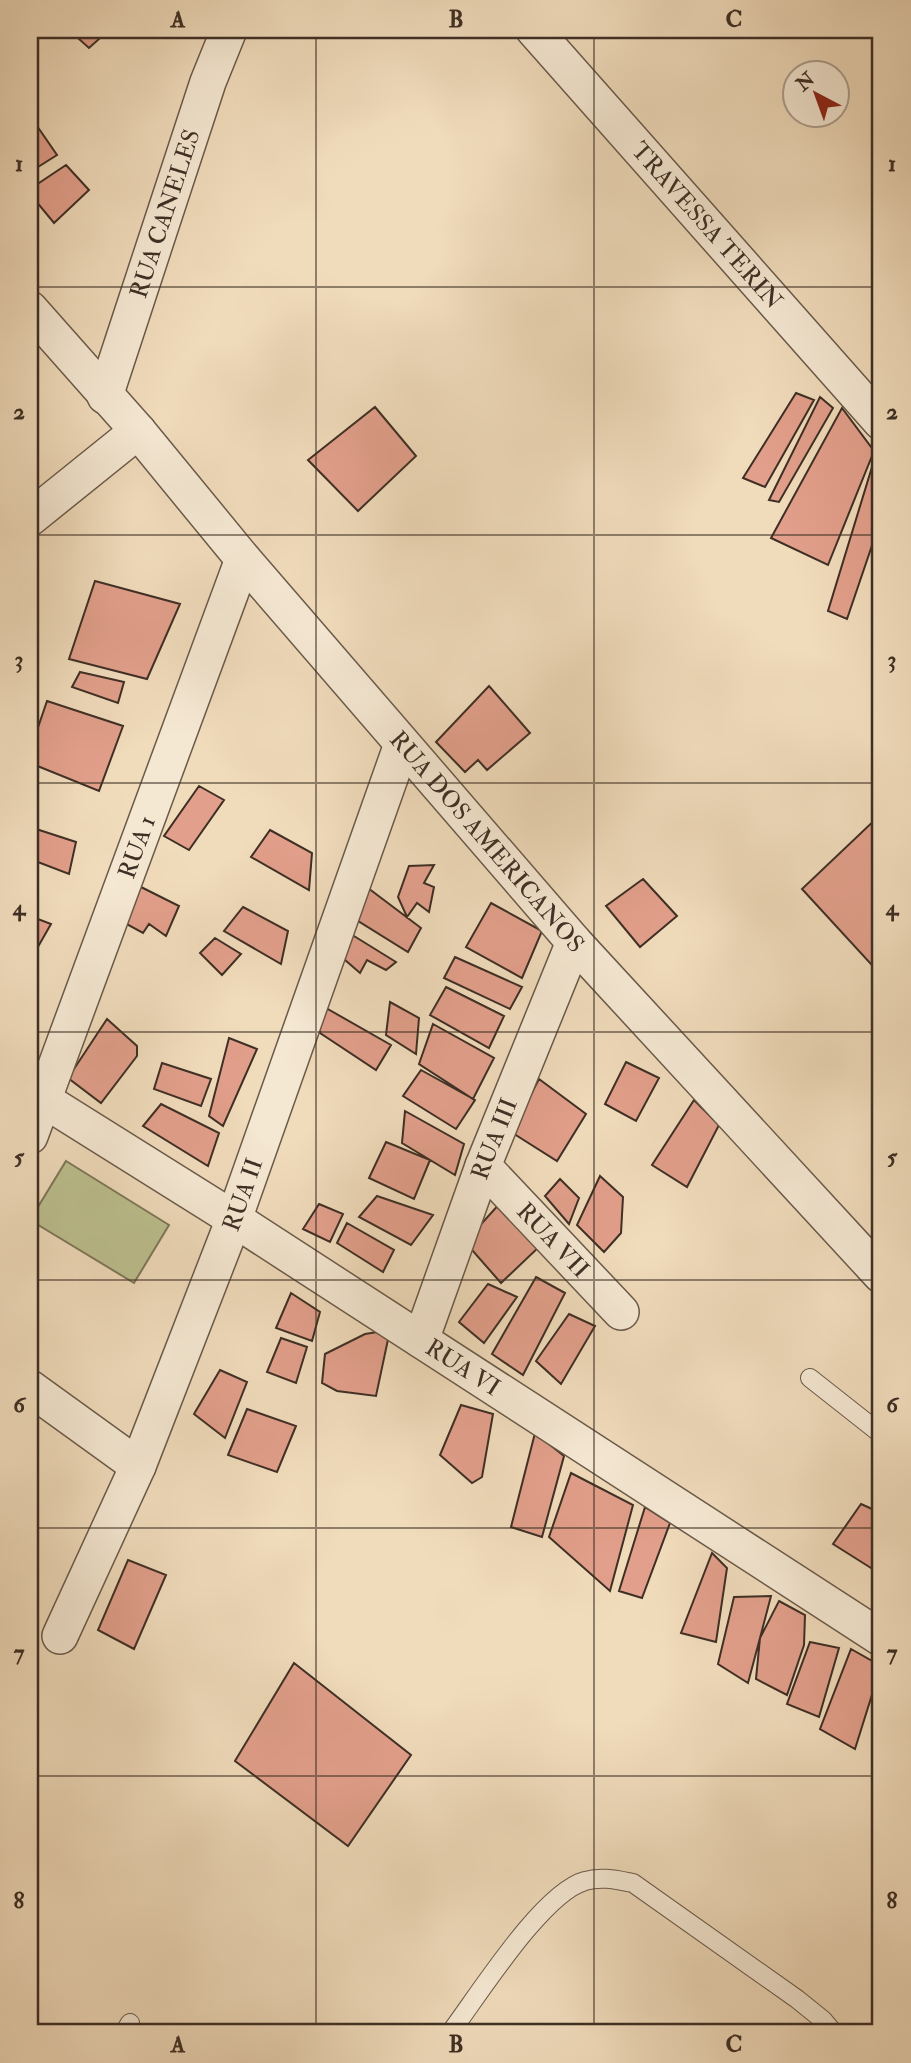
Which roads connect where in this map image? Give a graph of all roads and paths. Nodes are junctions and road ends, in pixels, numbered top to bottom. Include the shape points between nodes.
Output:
1 (229, 30) edge
2 (534, 30) edge
3 (30, 309) edge
4 (105, 396) junction
5 (881, 422) edge
6 (138, 431) junction
7 (30, 518) edge
8 (243, 559) junction
9 (402, 744) junction
10 (574, 942) junction
11 (44, 1100) junction
12 (30, 1136) edge
13 (483, 1166) junction
14 (234, 1219) junction
15 (881, 1275) edge
16 (621, 1312) dead end
17 (421, 1340) junction
18 (810, 1378) dead end
19 (30, 1388) edge
20 (881, 1434) edge
21 (138, 1466) junction
22 (60, 1636) dead end
23 (881, 1638) edge
24 (450, 2033) edge
25 (834, 2033) edge

1 - 4 street, RUA CANELES
2 - 5 street, TRAVESSA TERIN
3 - 4 street, RUA DOS AMERICANOS
4 - 6 street, RUA DOS AMERICANOS
6 - 7 street
6 - 8 street, RUA DOS AMERICANOS
8 - 9 street, RUA DOS AMERICANOS
8 - 11 street, RUA 1
9 - 10 street, RUA DOS AMERICANOS
9 - 14 street, RUA II
10 - 13 street, RUA III
10 - 15 street, RUA DOS AMERICANOS
11 - 12 street, RUA 1
11 - 14 street, RUA VI
13 - 16 street, RUA VII
13 - 17 street, RUA III
14 - 17 street, RUA VI
14 - 21 street, RUA II
17 - 23 street, RUA VI
18 - 20 lane
19 - 21 street
21 - 22 street, RUA II
24 - 25 lane via 542,1909 565,1890 606,1878 633,1883 797,1999

